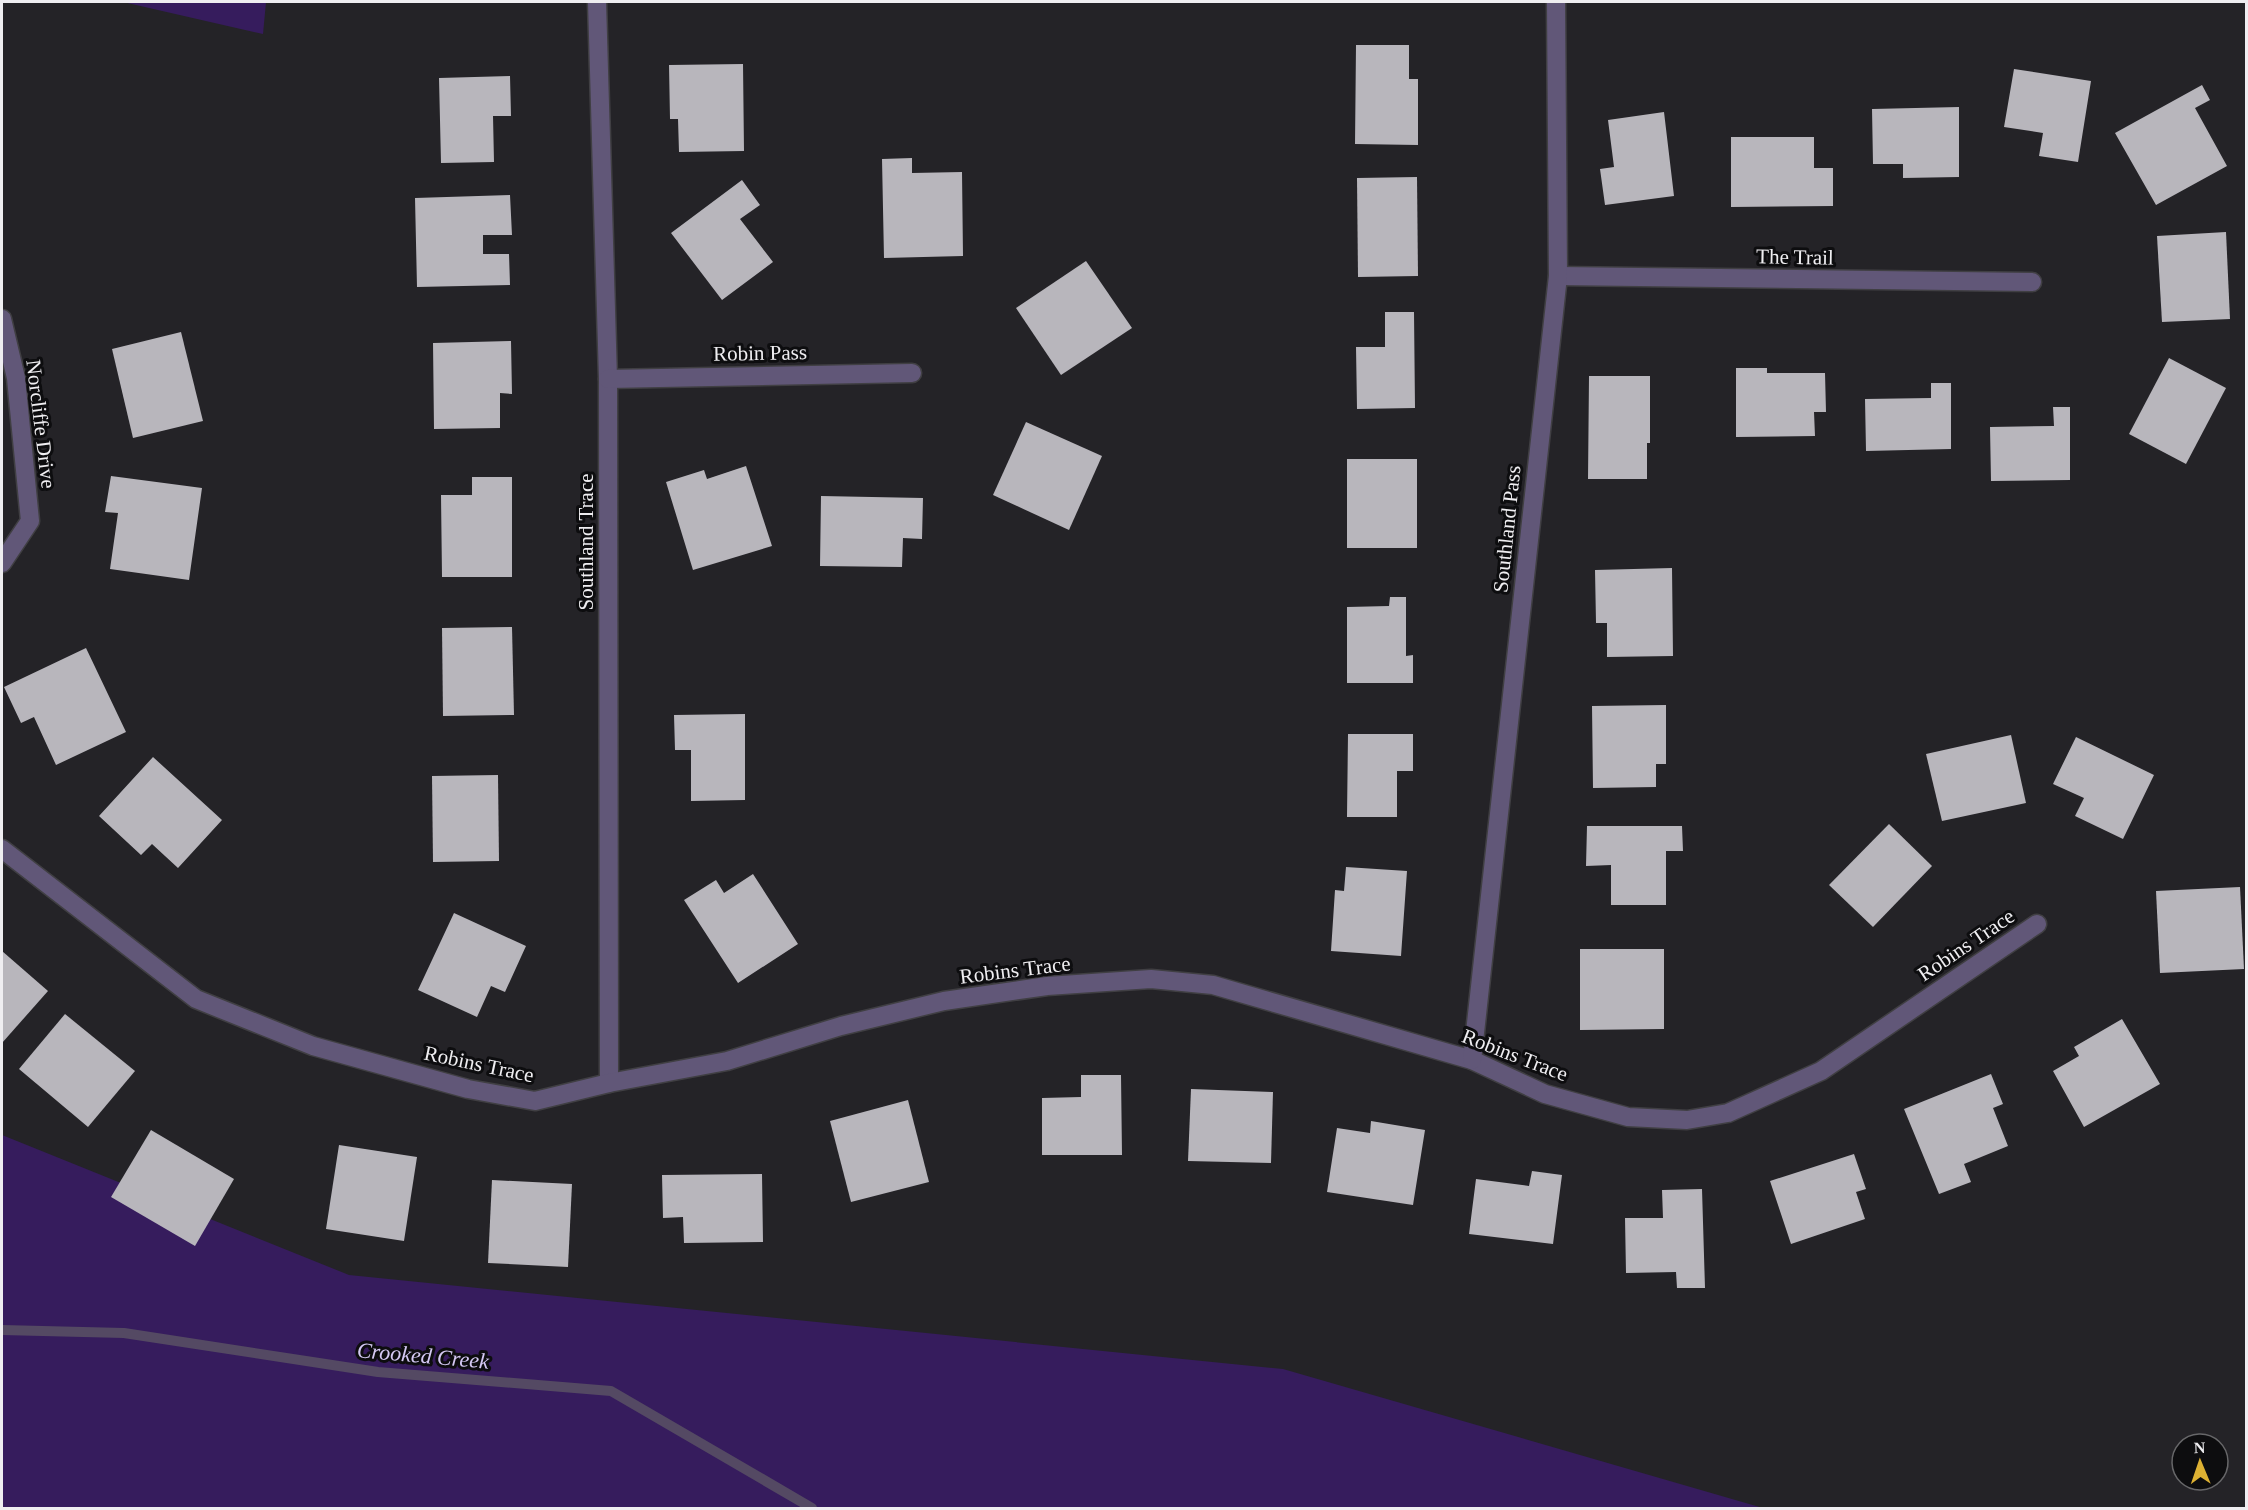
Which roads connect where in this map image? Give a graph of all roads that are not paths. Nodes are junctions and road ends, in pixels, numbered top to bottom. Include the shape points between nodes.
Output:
1 (597, 2) edge
2 (1556, 2) edge
3 (1558, 276) junction
4 (2032, 282) dead end
5 (2, 319) edge
6 (912, 373) dead end
7 (608, 378) junction
8 (2, 563) edge
9 (2, 849) edge
10 (2037, 924) dead end
11 (1472, 1060) junction
12 (609, 1083) junction

1 - 7 street, Southland Trace
2 - 3 street, Southland Pass
3 - 4 street, The Trail
3 - 11 street, Southland Pass
5 - 8 street, Norcliffe Drive via 16,378 30,521
6 - 7 street, Robin Pass
7 - 12 street, Southland Trace
9 - 12 street, Robins Trace via 196,999 313,1046 468,1089 535,1101
10 - 11 street, Robins Trace via 1821,1071 1728,1113 1687,1120 1628,1117 1545,1094
11 - 12 street, Robins Trace via 1213,986 1151,979 1047,986 944,1001 841,1026 726,1061

